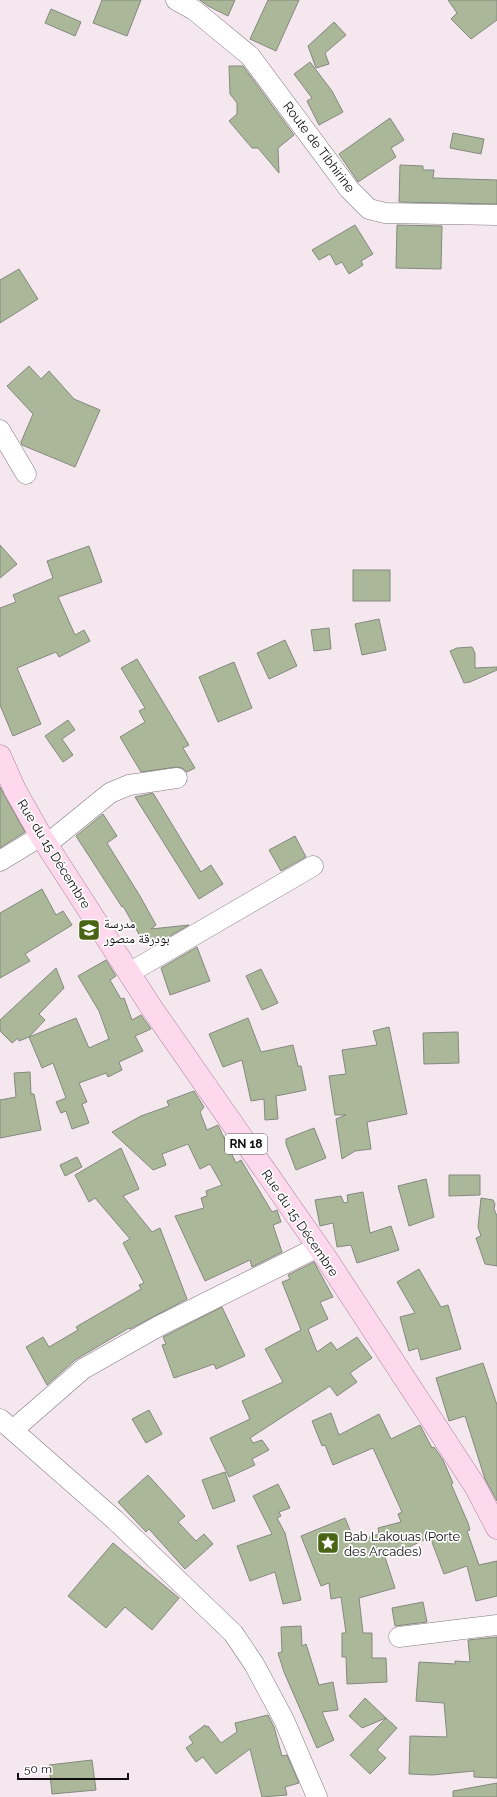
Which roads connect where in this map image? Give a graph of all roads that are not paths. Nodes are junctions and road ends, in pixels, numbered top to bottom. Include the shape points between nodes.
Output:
1 (176, 0) edge
2 (497, 215) edge
3 (0, 430) edge
4 (26, 474) dead end
5 (0, 756) edge
6 (177, 778) dead end
7 (43, 841) junction
8 (0, 861) edge
9 (313, 866) dead end
10 (129, 973) junction
11 (318, 1247) junction
12 (7, 1424) edge
13 (497, 1528) edge
14 (497, 1625) edge
15 (399, 1637) dead end
16 (317, 1797) edge

1 - 2 street, Route de Tibhirine via 194,10 250,56 349,189 369,209 385,213
3 - 4 street
5 - 7 main road, Rue du 15 Décembre / RN 18
6 - 7 street via 130,785 110,793
7 - 8 street
7 - 10 main road, Rue du 15 Décembre / RN 18
9 - 10 street
10 - 11 main road, Rue du 15 Décembre / RN 18
11 - 12 street via 159,1326 83,1369
11 - 13 main road, Rue du 15 Décembre / RN 18 via 475,1486
12 - 16 street via 115,1520 233,1633 254,1664 284,1720
14 - 15 street

